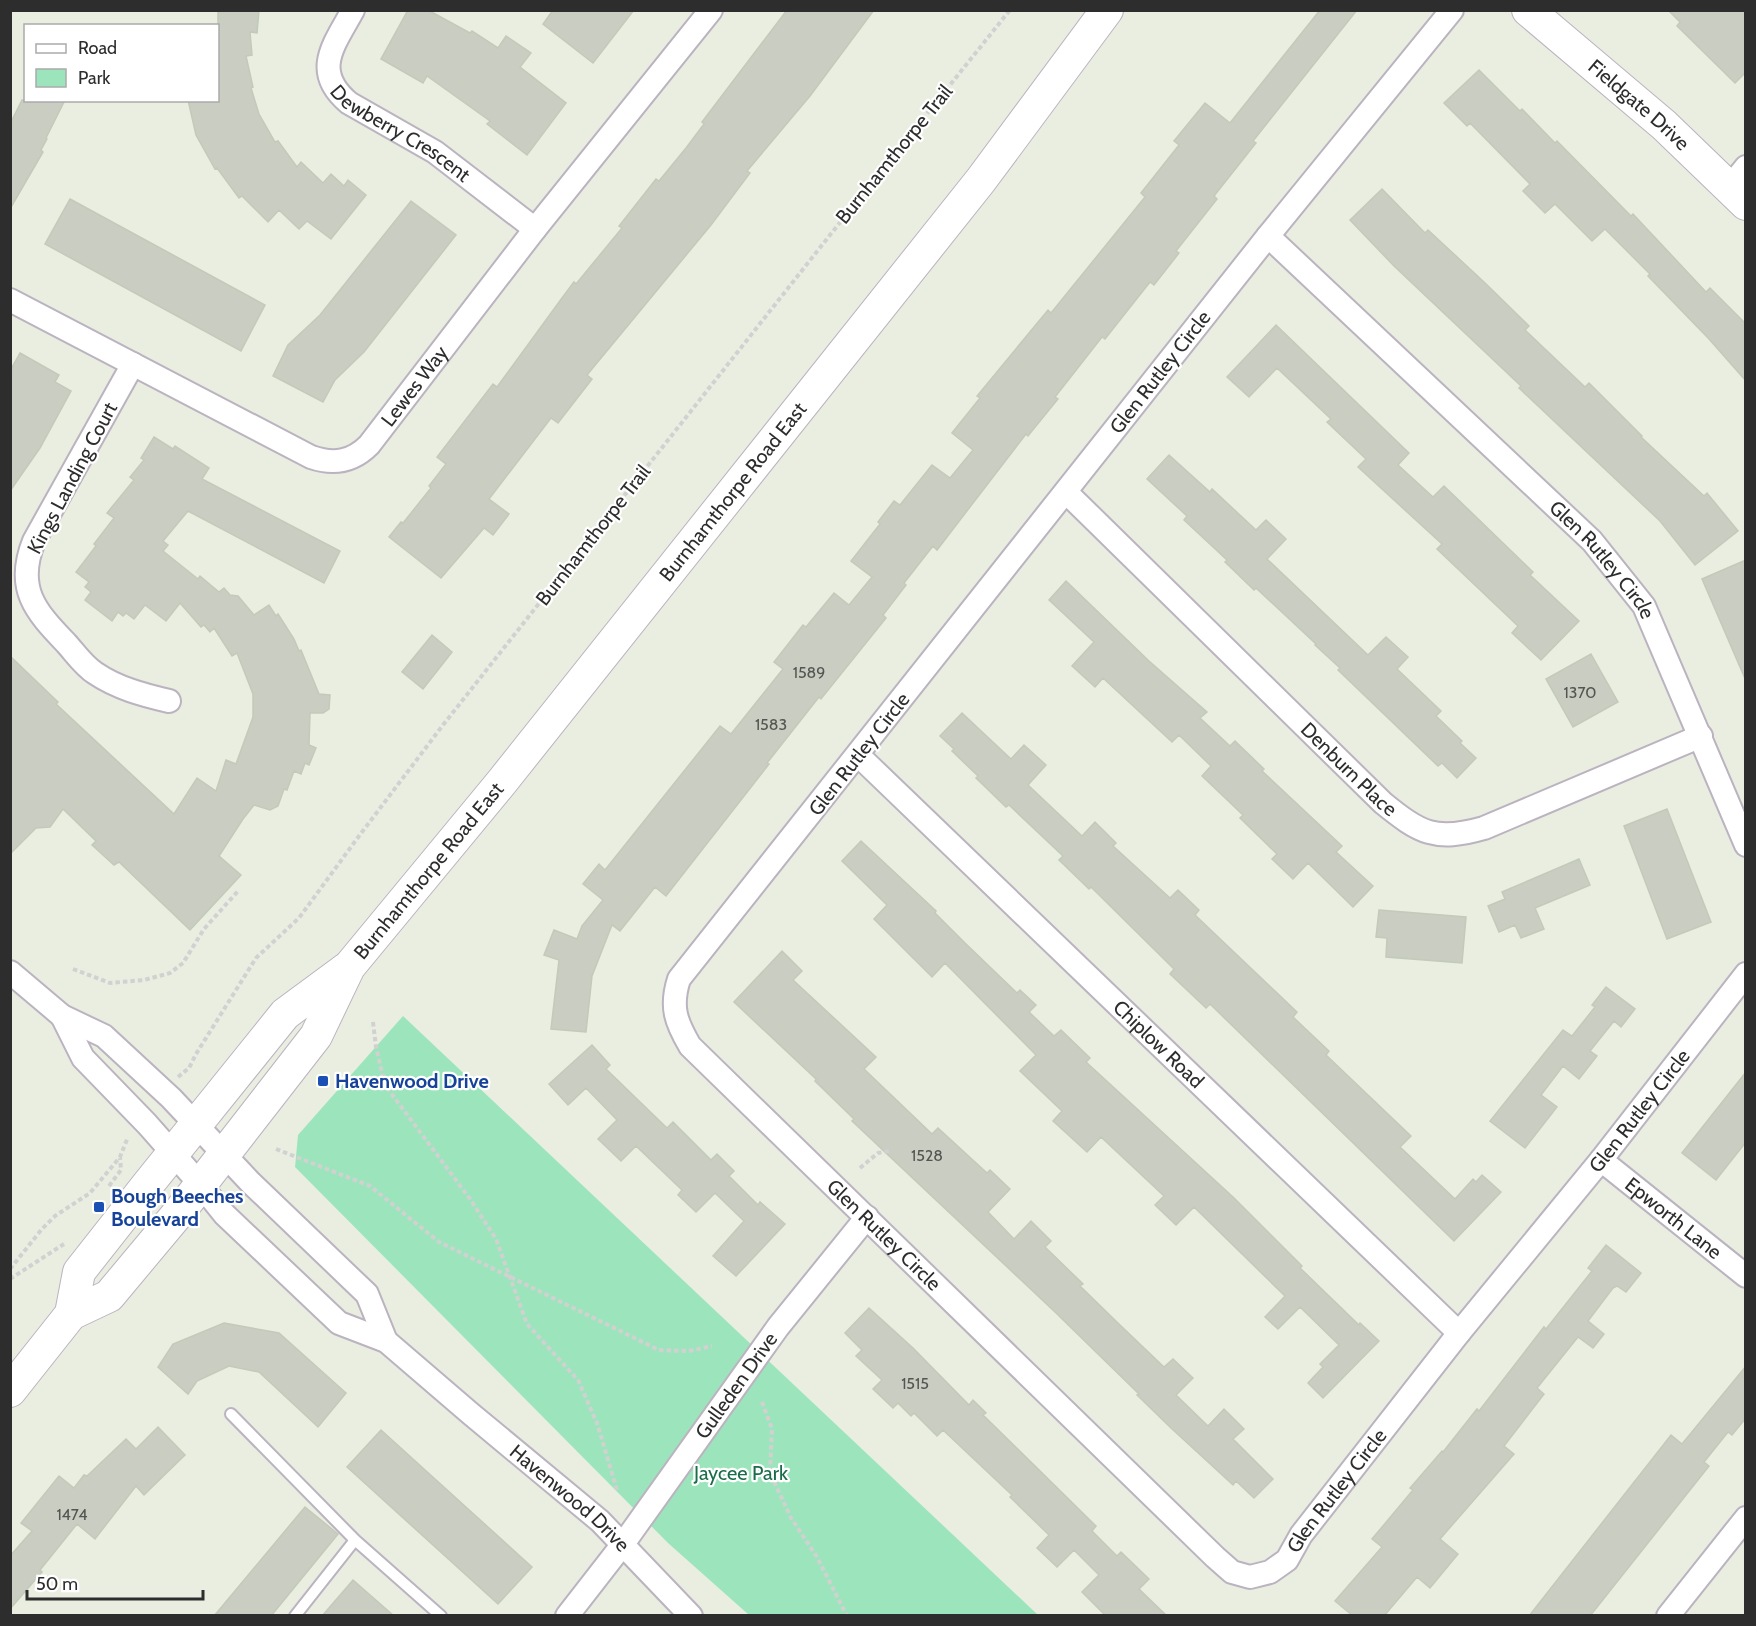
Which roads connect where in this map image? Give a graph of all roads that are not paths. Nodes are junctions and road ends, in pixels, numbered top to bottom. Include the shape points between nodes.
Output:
1 (352, 10) edge
2 (711, 10) edge
3 (1107, 10) edge
4 (1452, 10) edge
5 (1528, 10) edge
6 (1740, 186) edge
7 (535, 229) junction
8 (1268, 236) junction
9 (10, 300) edge
10 (133, 364) junction
11 (1066, 492) junction
12 (169, 701) dead end
13 (1701, 736) junction
14 (858, 755) junction
15 (1746, 845) edge
16 (349, 967) junction
17 (10, 972) edge
18 (1746, 974) edge
19 (62, 1016) junction
20 (197, 1125) junction
21 (224, 1153) junction
22 (173, 1154) junction
23 (1601, 1160) junction
24 (200, 1184) junction
25 (867, 1217) junction
26 (1746, 1276) edge
27 (70, 1314) junction
28 (1460, 1334) junction
29 (387, 1341) junction
30 (10, 1391) edge
31 (231, 1414) dead end
32 (1746, 1518) edge
33 (355, 1540) junction
34 (623, 1545) junction
35 (295, 1616) edge
36 (441, 1616) edge
37 (567, 1616) edge
38 (691, 1616) edge
39 (1668, 1616) edge

1 - 7 street, Dewberry Crescent via 330,50 328,62 333,86 340,95 435,152
2 - 7 street, Lewes Way
3 - 16 main road, Burnhamthorpe Road East via 981,180 508,774
4 - 8 street, Glen Rutley Circle
5 - 6 main road, Fieldgate Drive
7 - 10 street, Lewes Way via 369,445 362,453 342,461 311,457
8 - 11 street, Glen Rutley Circle
8 - 13 street, Glen Rutley Circle via 1592,541 1644,606
9 - 10 street, Lewes Way
10 - 12 street, Kings Landing Court via 34,541 26,567 27,584 42,618 93,672 127,689
11 - 13 street, Denburn Place via 1383,803 1412,826 1445,836 1484,828
11 - 14 street, Glen Rutley Circle
13 - 15 street, Glen Rutley Circle
14 - 25 street, Glen Rutley Circle via 679,979 674,1007 678,1026 690,1046
14 - 28 street, Chiplow Road
16 - 20 main road, Burnhamthorpe Road East via 285,1014
16 - 21 main road, Burnhamthorpe Road East via 316,1036
17 - 19 street
18 - 23 street, Glen Rutley Circle
19 - 20 street via 104,1036
19 - 22 street via 83,1058
20 - 21 street
20 - 22 main road, Burnhamthorpe Road East
21 - 24 main road, Burnhamthorpe Road East
21 - 29 street, Havenwood Drive via 367,1294
22 - 24 street
22 - 27 main road, Burnhamthorpe Road East via 78,1272
23 - 26 street, Epworth Lane
23 - 28 street, Glen Rutley Circle
24 - 27 main road, Burnhamthorpe Road East via 109,1296
24 - 29 street, Havenwood Drive via 224,1214 339,1323
25 - 28 street, Glen Rutley Circle via 1215,1557 1232,1572 1250,1577 1270,1572 1287,1560 1301,1535
25 - 34 street, Gulleden Drive via 778,1327
27 - 30 main road, Burnhamthorpe Road East
29 - 34 street, Havenwood Drive via 600,1521
31 - 33 lane
32 - 39 street
33 - 35 lane
33 - 36 lane
34 - 37 street, Gulleden Drive
34 - 38 street, Havenwood Drive

